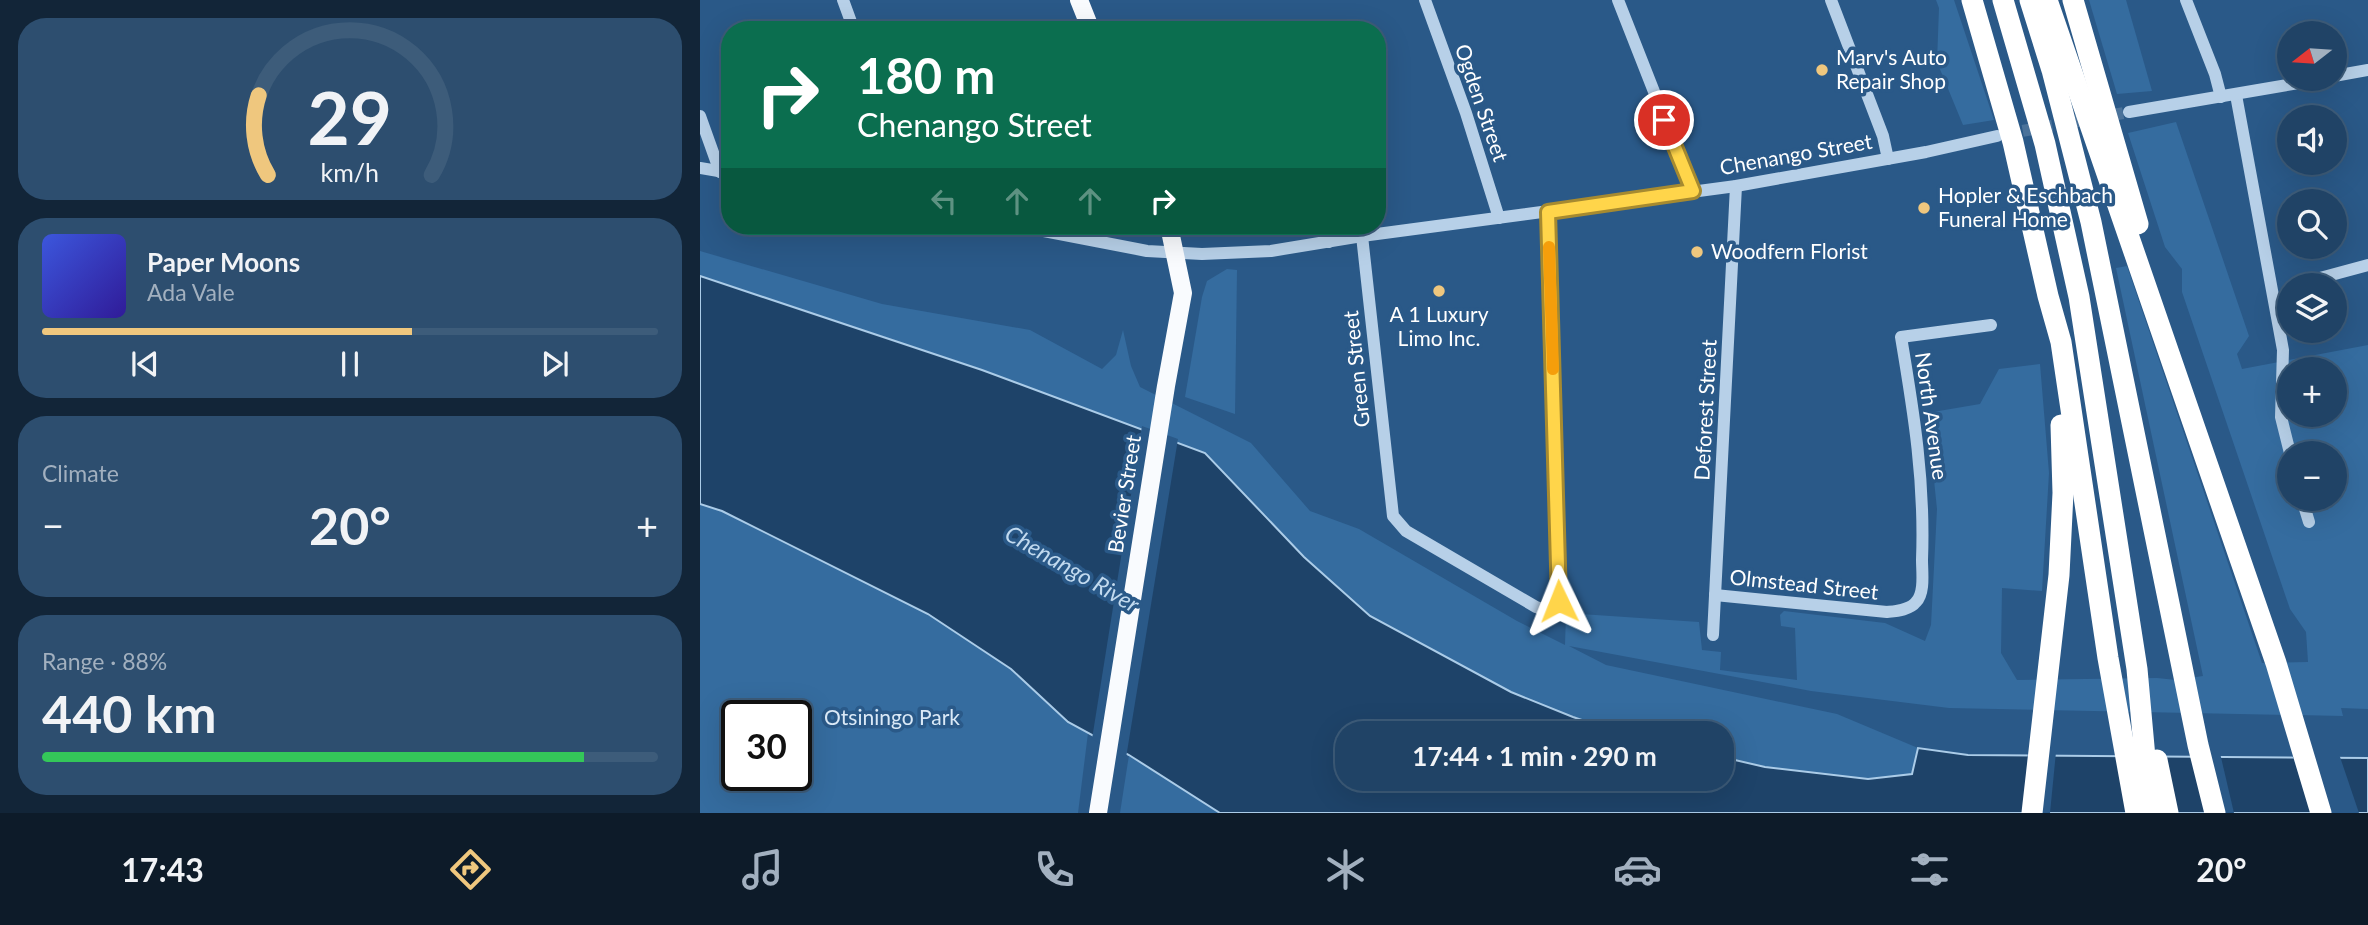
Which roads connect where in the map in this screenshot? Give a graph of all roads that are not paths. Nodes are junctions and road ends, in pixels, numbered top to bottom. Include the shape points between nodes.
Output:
1 (843, 0) edge
2 (1079, 0) edge
3 (1425, 0) edge
4 (1618, 0) edge
5 (1831, 0) edge
6 (1972, 0) edge
7 (2003, 0) edge
8 (2030, 0) edge
9 (2048, 0) edge
10 (2073, 0) edge
11 (2186, 0) edge
12 (851, 21) edge
13 (1087, 21) edge
14 (2368, 70) edge
15 (2347, 74) edge
16 (2277, 87) edge
17 (2236, 95) junction
18 (2221, 97) junction
19 (2129, 112) tunnel mouth
20 (700, 116) edge
21 (1997, 136) tunnel mouth
22 (1888, 159) junction
23 (721, 163) edge
24 (700, 168) edge
25 (721, 171) edge
26 (1737, 187) junction
27 (1693, 191) junction
28 (1548, 212) junction
29 (1499, 218) junction
30 (1386, 233) edge
31 (1064, 235) edge
32 (1171, 235) edge
33 (1327, 235) edge
34 (1370, 235) edge
35 (1362, 236) junction
36 (1329, 242) junction
37 (1175, 253) junction
38 (2368, 265) edge
39 (2338, 273) edge
40 (2277, 290) edge
41 (2273, 291) junction
42 (2048, 296) junction
43 (1991, 325) dead end
44 (2168, 345) junction
45 (2287, 441) edge
46 (2306, 511) edge
47 (2309, 522) dead end
48 (1921, 590) joint
49 (1716, 595) junction
50 (1713, 635) dead end
51 (2136, 663) junction
52 (2293, 715) junction
53 (1098, 813) edge
54 (2032, 813) edge
55 (2136, 813) edge
56 (2150, 813) edge
57 (2168, 813) edge
58 (2215, 813) edge
59 (2321, 813) edge
60 (2335, 813) edge

1 - 12 street
2 - 13 main road
3 - 29 street, Ogden Street
4 - 27 street
5 - 22 street
6 - 42 highway via 2014,142
7 - 51 highway via 2072,259
8 - 58 highway via 2091,222
9 - 44 highway
10 - 44 highway
11 - 18 street
14 - 15 street
16 - 17 street
17 - 18 street
17 - 41 street
18 - 19 street
20 - 23 street
21 - 22 street, Chenango Street
22 - 26 street, Chenango Street
24 - 25 street
26 - 27 street, Chenango Street
26 - 49 street, Deforest Street
27 - 28 street, Chenango Street
28 - 29 street, Chenango Street
28 - 35 street, Green Street via 1559,601 1548,611 1406,531 1393,516
29 - 30 street, Chenango Street
31 - 37 street, Chenango Street
32 - 37 main road, Bevier Street
33 - 36 street
34 - 35 street, Chenango Street
35 - 36 street, Chenango Street
36 - 37 street, Chenango Street via 1271,251
37 - 53 main road, Bevier Street via 1183,293
38 - 39 street
40 - 41 street
41 - 45 street via 2283,357 2281,417
42 - 54 highway via 2061,416 2061,547
42 - 55 highway via 2061,342
43 - 48 street, North Avenue via 1900,337 1922,478
44 - 52 highway
46 - 47 street
48 - 49 street, Olmstead Street via 1916,602 1886,612
49 - 50 street, Deforest Street
51 - 56 highway
51 - 57 highway
52 - 59 highway
52 - 60 highway

